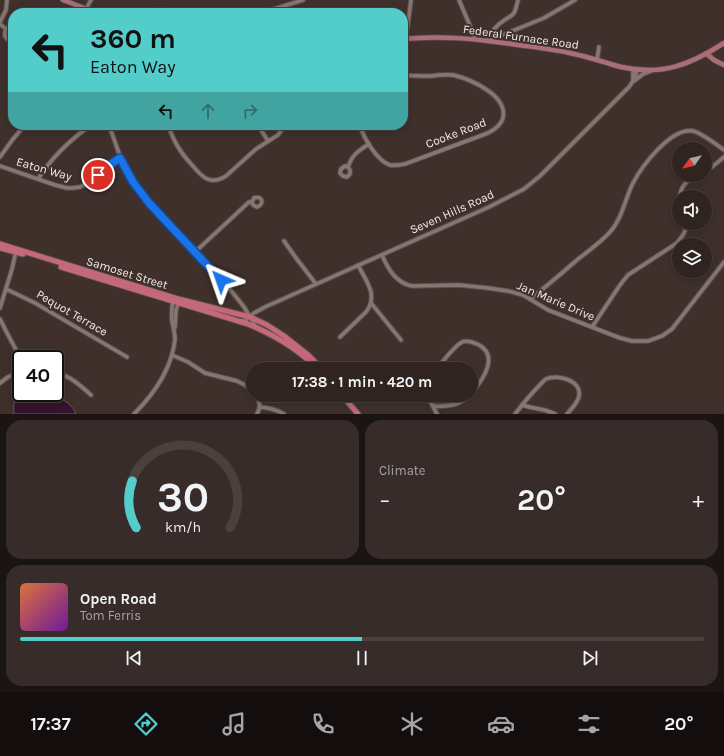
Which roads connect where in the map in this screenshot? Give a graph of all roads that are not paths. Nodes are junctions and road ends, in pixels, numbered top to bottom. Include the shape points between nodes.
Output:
1 (7, 0) edge
2 (63, 0) edge
3 (303, 0) edge
4 (411, 0) edge
5 (459, 0) edge
6 (518, 0) edge
7 (567, 0) edge
8 (576, 0) edge
9 (567, 5) junction
10 (80, 8) edge
11 (277, 8) edge
12 (408, 20) edge
13 (0, 23) edge
14 (6, 29) joint
15 (408, 39) edge
16 (474, 39) junction
17 (8, 41) edge
18 (488, 41) junction
19 (724, 43) edge
20 (599, 47) dead end
21 (713, 51) junction
22 (707, 54) junction
23 (597, 60) junction
24 (717, 61) junction
25 (724, 65) edge
26 (635, 69) junction
27 (653, 70) junction
28 (408, 76) edge
29 (633, 82) junction
30 (21, 130) edge
31 (84, 130) edge
32 (111, 130) edge
33 (170, 130) edge
34 (261, 130) edge
35 (281, 130) edge
36 (362, 130) edge
37 (268, 141) junction
38 (369, 144) junction
39 (724, 150) edge
40 (0, 157) edge
41 (724, 157) edge
42 (120, 158) junction
43 (0, 166) edge
44 (348, 167) dead end
45 (712, 167) edge
46 (38, 179) junction
47 (687, 182) edge
48 (681, 190) edge
49 (252, 202) dead end
50 (684, 230) edge
51 (284, 241) dead end
52 (0, 244) edge
53 (0, 248) edge
54 (16, 251) junction
55 (195, 252) junction
56 (382, 255) junction
57 (724, 262) edge
58 (358, 265) junction
59 (316, 284) junction
60 (6, 289) junction
61 (530, 299) junction
62 (173, 300) junction
63 (180, 302) junction
64 (371, 303) junction
65 (0, 308) edge
66 (250, 317) junction
67 (0, 319) edge
68 (240, 321) junction
69 (592, 327) junction
70 (256, 328) junction
71 (174, 332) junction
72 (340, 337) dead end
73 (401, 340) dead end
74 (16, 350) edge
75 (172, 355) junction
76 (127, 357) dead end
77 (310, 362) edge
78 (315, 362) edge
79 (442, 362) edge
80 (12, 375) edge
81 (64, 375) edge
82 (0, 383) edge
83 (478, 383) edge
84 (246, 386) edge
85 (91, 395) dead end
86 (260, 402) edge
87 (344, 402) edge
88 (348, 402) edge
89 (431, 402) edge
90 (462, 402) edge
91 (522, 404) junction
92 (433, 406) junction
93 (260, 407) junction
94 (134, 414) edge
95 (257, 414) edge
96 (284, 414) edge
97 (354, 414) edge
98 (358, 414) edge
99 (437, 414) edge
100 (516, 414) edge
101 (555, 414) edge
102 (567, 414) edge

1 - 13 street
2 - 10 main road
3 - 11 street
4 - 12 street
5 - 16 street
6 - 18 street via 514,14 493,30
7 - 9 street
8 - 9 street
9 - 18 street via 533,24
13 - 14 street
14 - 17 street via 5,37
15 - 16 main road, Federal Furnace Road
16 - 18 main road, Federal Furnace Road
18 - 23 main road, Federal Furnace Road via 575,54
19 - 21 main road, Federal Furnace Road
20 - 23 street
21 - 22 main road, Federal Furnace Road
21 - 24 main road
22 - 24 main road
22 - 27 main road, Federal Furnace Road via 676,67
23 - 26 main road, Federal Furnace Road
24 - 25 main road
26 - 27 main road, Federal Furnace Road
26 - 29 street, Seven Hills Road
27 - 29 street
28 - 38 street, Cooke Road via 450,75 476,84 492,93 502,106 501,122 488,133 405,164 390,165 384,162
29 - 56 street, Seven Hills Road via 527,187
30 - 40 street
31 - 46 street via 65,145
32 - 42 street
33 - 37 street via 177,148 184,157 200,174 211,180 226,176
34 - 37 street
35 - 37 street
36 - 38 street, Cooke Road
38 - 44 street via 354,155
39 - 61 street via 694,131 684,131 669,140 651,158 634,182 610,232
41 - 45 street
42 - 46 street, Eaton Way via 80,187 67,188
42 - 55 street via 144,196
43 - 46 street, Eaton Way
47 - 48 street
49 - 55 street
50 - 69 street via 677,243 628,275
51 - 59 street
52 - 54 highway, Samoset Street
53 - 54 highway, Samoset Street
54 - 60 street
54 - 62 highway, Samoset Street
55 - 66 street via 233,293
56 - 58 street, Seven Hills Road
56 - 61 street, Jan Marie Drive via 391,273 407,285 481,287 508,291
57 - 69 street, Jan Marie Drive via 672,330 662,336 648,341 632,341
58 - 59 street, Seven Hills Road
58 - 64 street via 370,289
59 - 66 street, Seven Hills Road
60 - 65 street
60 - 76 street, Pequot Terrace via 35,303
61 - 69 street, Jan Marie Drive via 548,310
62 - 63 highway, Samoset Street
62 - 71 street
63 - 66 highway, Samoset Street
63 - 68 highway, Samoset Street
63 - 71 street via 176,310
64 - 72 street via 366,312
64 - 73 street
66 - 68 street, Seven Hills Road
66 - 70 street
66 - 78 highway, Samoset Street via 284,336
67 - 74 street
68 - 70 highway, Samoset Street
70 - 77 highway, Samoset Street via 293,347
71 - 75 street
75 - 84 street via 205,373
75 - 94 street via 155,390
79 - 83 street via 462,342 472,341 479,345 487,352 489,362
80 - 82 street
81 - 85 street via 80,384
86 - 93 street
87 - 97 highway
88 - 98 highway
89 - 92 street
90 - 92 street
91 - 100 street
91 - 101 street
91 - 102 street via 546,380 554,377 566,379 574,384 579,393 577,402
92 - 99 street
93 - 95 street
93 - 96 street

